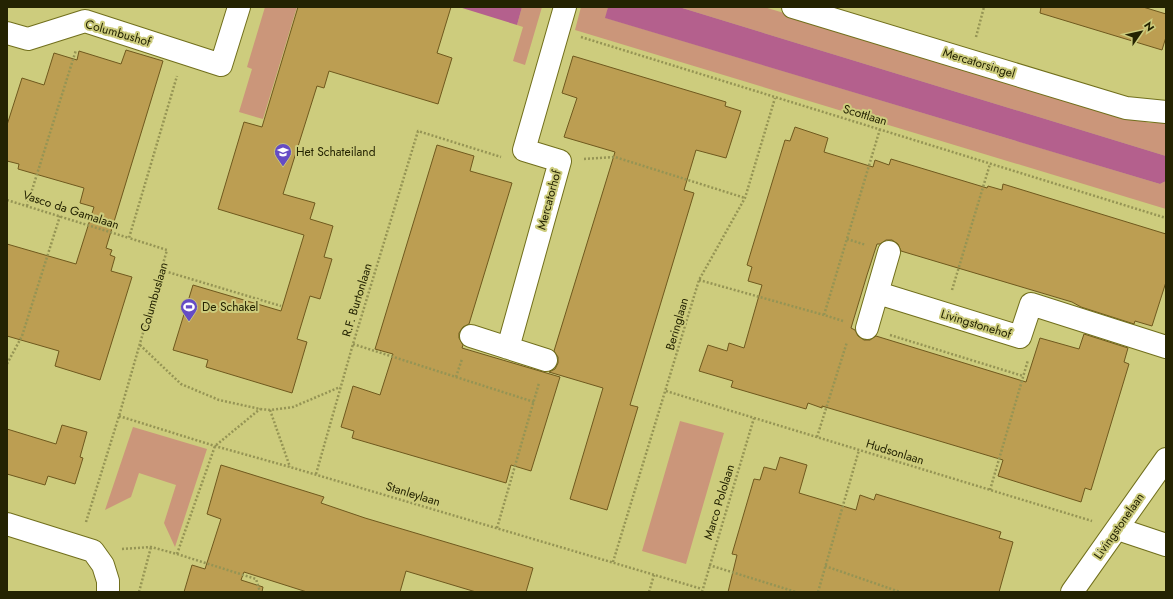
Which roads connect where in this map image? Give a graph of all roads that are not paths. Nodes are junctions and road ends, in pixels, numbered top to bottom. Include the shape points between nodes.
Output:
1 (239, 7) edge
2 (565, 7) edge
3 (793, 7) edge
4 (7, 33) edge
5 (1166, 112) edge
6 (889, 252) dead end
7 (878, 293) junction
8 (860, 326) road end
9 (471, 336) dead end
10 (1166, 347) edge
11 (508, 348) junction
12 (546, 360) road end
13 (1166, 460) edge
14 (7, 524) edge
15 (1118, 529) junction
16 (1166, 545) edge
17 (108, 592) edge
18 (1072, 592) edge

1 - 4 street, Columbushof via 221,65 85,21 28,39
2 - 11 street, Mercatorhof via 524,150 560,161
3 - 5 street, Mercatorsingel via 1126,108
6 - 7 street
7 - 8 street
7 - 10 street, Livingstonehof via 1020,337 1031,304
9 - 11 street
11 - 12 street
13 - 15 street, Livingstonelaan
14 - 17 street via 86,548 103,565 108,581
15 - 16 street
15 - 18 street, Livingstonelaan

